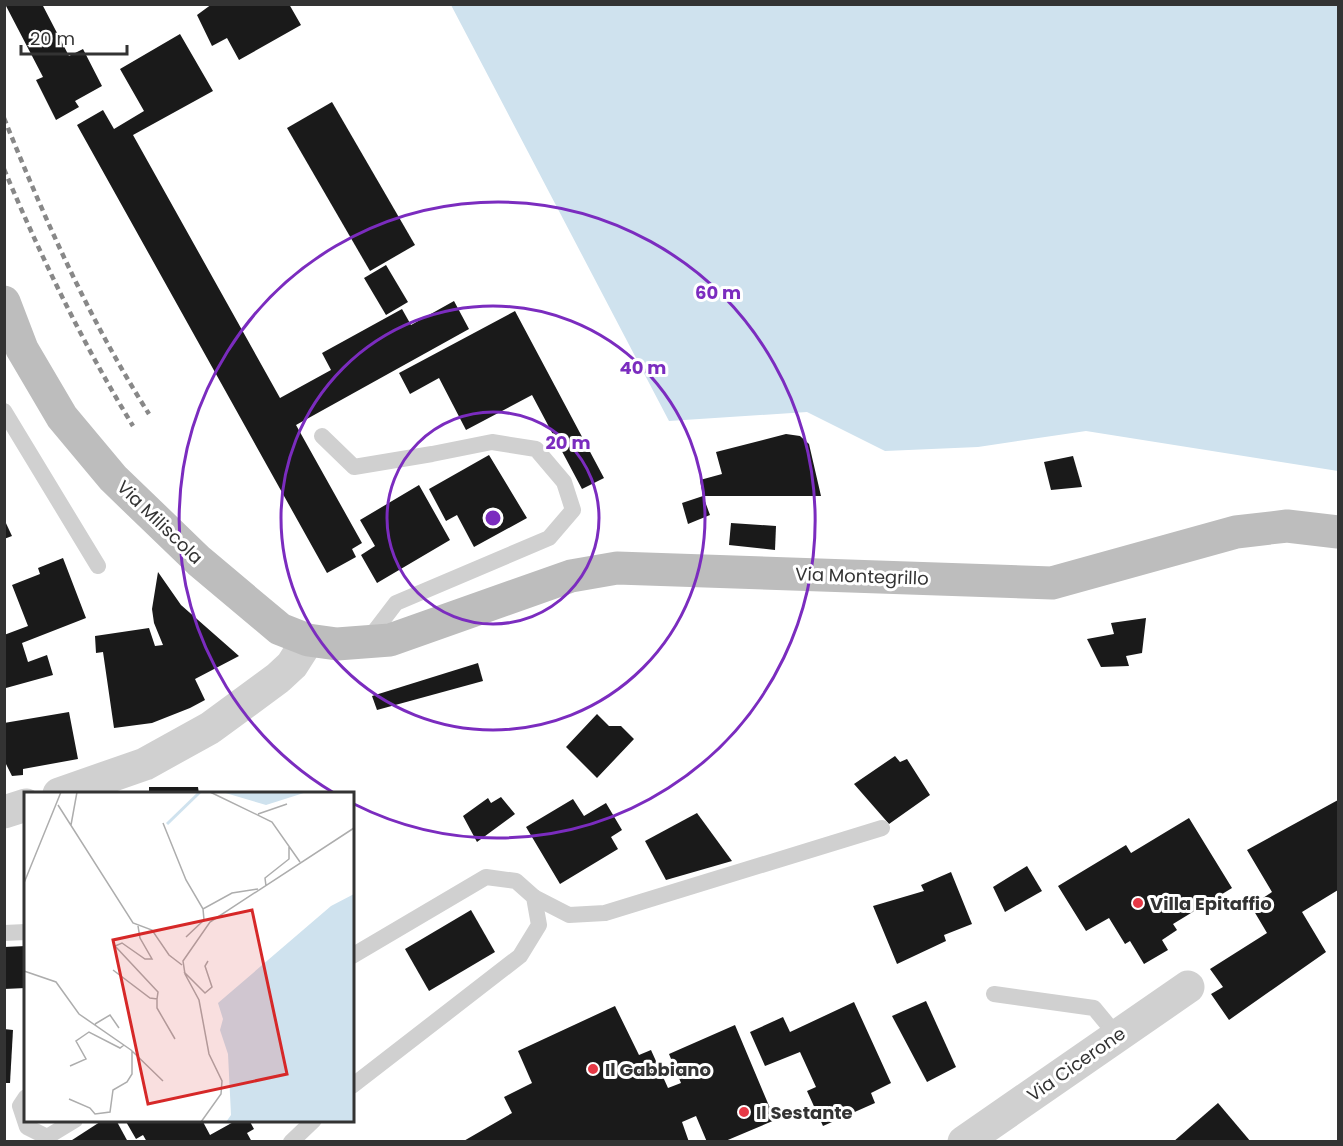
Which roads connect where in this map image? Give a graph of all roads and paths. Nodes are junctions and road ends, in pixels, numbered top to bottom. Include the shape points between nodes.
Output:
1 (4, 302) edge
2 (4, 411) edge
3 (322, 436) dead end
4 (1338, 532) edge
5 (98, 566) dead end
6 (308, 640) junction
7 (378, 640) junction
8 (65, 792) edge
9 (24, 806) edge
10 (4, 812) edge
11 (882, 828) dead end
12 (534, 897) junction
13 (24, 932) edge
14 (4, 933) edge
15 (354, 955) edge
16 (1188, 987) dead end
17 (994, 994) dead end
18 (1117, 1036) junction
19 (354, 1084) edge
20 (24, 1100) edge
21 (24, 1118) edge
22 (25, 1122) edge
23 (72, 1122) edge
24 (312, 1122) edge
25 (291, 1142) edge
26 (964, 1142) edge

1 - 6 main road, Via Miliscola via 22,350 62,417 113,478 199,561 280,629
2 - 5 lane
3 - 7 lane via 354,466 492,441 536,449 564,482 573,510 549,538 396,603
4 - 7 main road, Via Montegrillo via 1287,526 1236,531 1053,583 617,568 572,576
6 - 7 main road, Via Miliscola via 337,644
6 - 8 street via 278,678 210,728 145,764
9 - 10 street
11 - 12 lane via 605,913 568,915
12 - 15 lane via 516,881 486,877
12 - 19 lane via 539,925 520,956
13 - 14 lane
16 - 18 street, Via Cicerone
17 - 18 lane via 1094,1008
18 - 26 street, Via Cicerone
20 - 21 lane via 20,1106
22 - 23 lane via 27,1127 47,1137
24 - 25 lane

